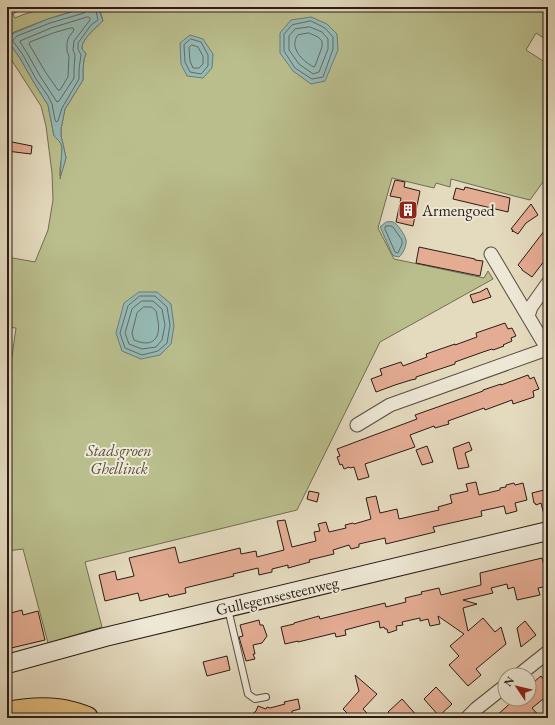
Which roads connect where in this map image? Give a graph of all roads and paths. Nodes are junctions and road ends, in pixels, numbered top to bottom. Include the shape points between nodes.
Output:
1 (491, 254) dead end
2 (548, 283) edge
3 (528, 316) junction
4 (548, 349) edge
5 (357, 425) dead end
6 (548, 531) edge
7 (227, 608) junction
8 (548, 652) edge
9 (7, 664) edge
10 (529, 667) edge
11 (497, 694) edge
12 (266, 697) dead end
13 (7, 713) edge
14 (475, 715) edge
15 (87, 718) edge

1 - 3 street
2 - 3 street via 531,307
3 - 4 street
4 - 5 street via 390,405
6 - 7 street, Gullegemsesteenweg
7 - 9 street, Gullegemsesteenweg
7 - 12 lane via 248,694 255,699
8 - 10 street
11 - 14 street
13 - 15 highway via 49,710

